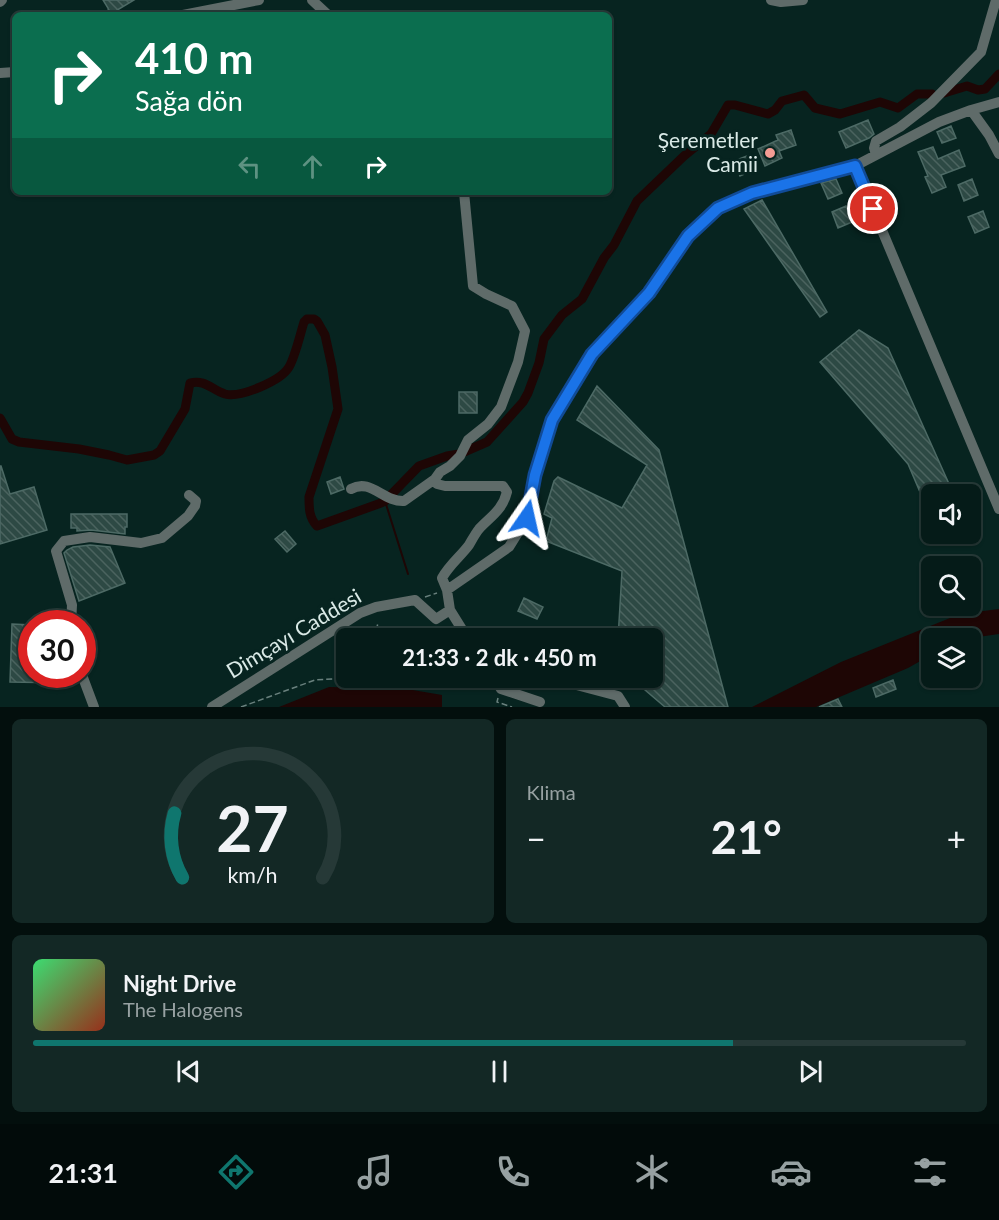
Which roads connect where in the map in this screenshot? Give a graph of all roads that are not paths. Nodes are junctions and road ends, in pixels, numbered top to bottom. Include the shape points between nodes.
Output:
1 (259, 0) edge
2 (312, 0) edge
3 (771, 0) edge
4 (803, 0) edge
5 (996, 0) edge
6 (214, 4) edge
7 (239, 9) edge
8 (191, 12) edge
9 (325, 12) edge
10 (999, 102) edge
11 (971, 110) junction
12 (999, 154) edge
13 (876, 155) junction
14 (855, 166) junction
15 (464, 195) edge
16 (435, 479) junction
17 (351, 489) dead end
18 (189, 495) dead end
19 (999, 509) edge
20 (447, 590) junction
21 (72, 610) edge
22 (450, 610) junction
23 (461, 628) edge
24 (87, 688) edge
25 (500, 688) edge
26 (588, 688) edge
27 (540, 702) dead end
28 (94, 707) edge
29 (212, 707) edge
30 (625, 707) edge

1 - 7 street
2 - 9 street
3 - 4 street
5 - 13 street via 981,52 931,103 876,141
6 - 7 street
6 - 8 street
10 - 11 street
11 - 12 street
11 - 13 street
13 - 14 street
14 - 19 street
14 - 20 street via 752,193 718,208 688,236 649,293 592,354 552,420 527,518 509,547
15 - 16 street via 473,286 512,306 525,331 501,407
16 - 17 street via 404,501 365,485
16 - 20 street via 445,486 503,486 507,492 504,503 442,578
18 - 21 street via 196,501 195,506 162,538 141,543 90,537 64,541 56,551
20 - 22 street
22 - 23 street
22 - 29 street, Dimçayı Caddesi via 436,619 415,600 360,613
24 - 28 street
25 - 27 street
26 - 30 street via 618,696

